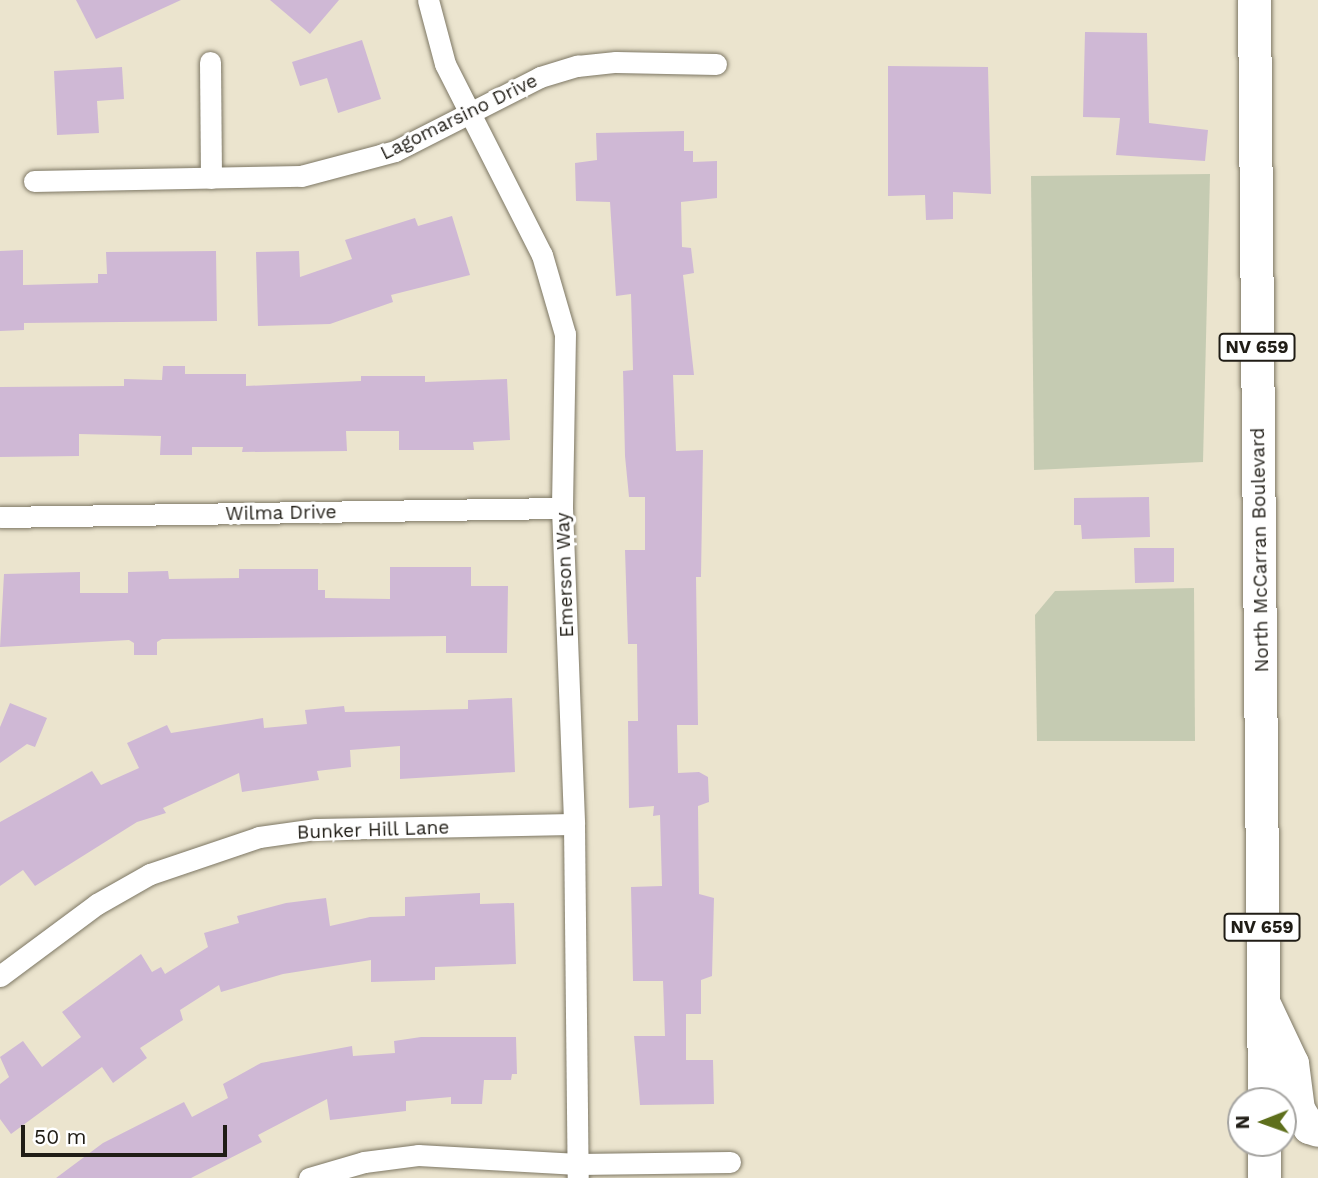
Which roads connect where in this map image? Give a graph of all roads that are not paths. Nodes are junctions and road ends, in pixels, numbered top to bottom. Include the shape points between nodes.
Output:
1 (428, 0) edge
2 (1233, 0) edge
3 (1254, 0) edge
4 (210, 62) dead end
5 (716, 64) dead end
6 (1254, 74) junction
7 (469, 113) junction
8 (211, 178) junction
9 (34, 181) dead end
10 (562, 508) junction
11 (0, 517) edge
12 (574, 824) junction
13 (0, 976) edge
14 (1262, 1001) junction
15 (1264, 1087) edge
16 (1318, 1130) edge
17 (1264, 1157) edge
18 (730, 1162) dead end
19 (578, 1171) edge
20 (309, 1178) edge
21 (1264, 1178) edge

1 - 7 street, Emerson Way via 445,64
2 - 6 main road
3 - 6 main road, North McCarran Boulevard / NV 659
4 - 8 street
5 - 7 street, Lagomarsino Drive via 577,66 540,77
6 - 14 main road, North McCarran Boulevard / NV 659
7 - 8 street, Lagomarsino Drive via 395,151 347,167 301,176
7 - 10 street, Emerson Way via 542,255 556,293 565,334
8 - 9 street, Lagomarsino Drive
10 - 11 street, Wilma Drive
10 - 12 street, Emerson Way
12 - 13 street, Bunker Hill Lane via 316,829 259,837 150,874 97,904
12 - 19 street, Emerson Way
14 - 15 main road, North McCarran Boulevard / NV 659
14 - 16 main road via 1292,1063 1298,1109 1309,1127
17 - 21 main road
18 - 19 street
19 - 20 street via 418,1156 364,1163

